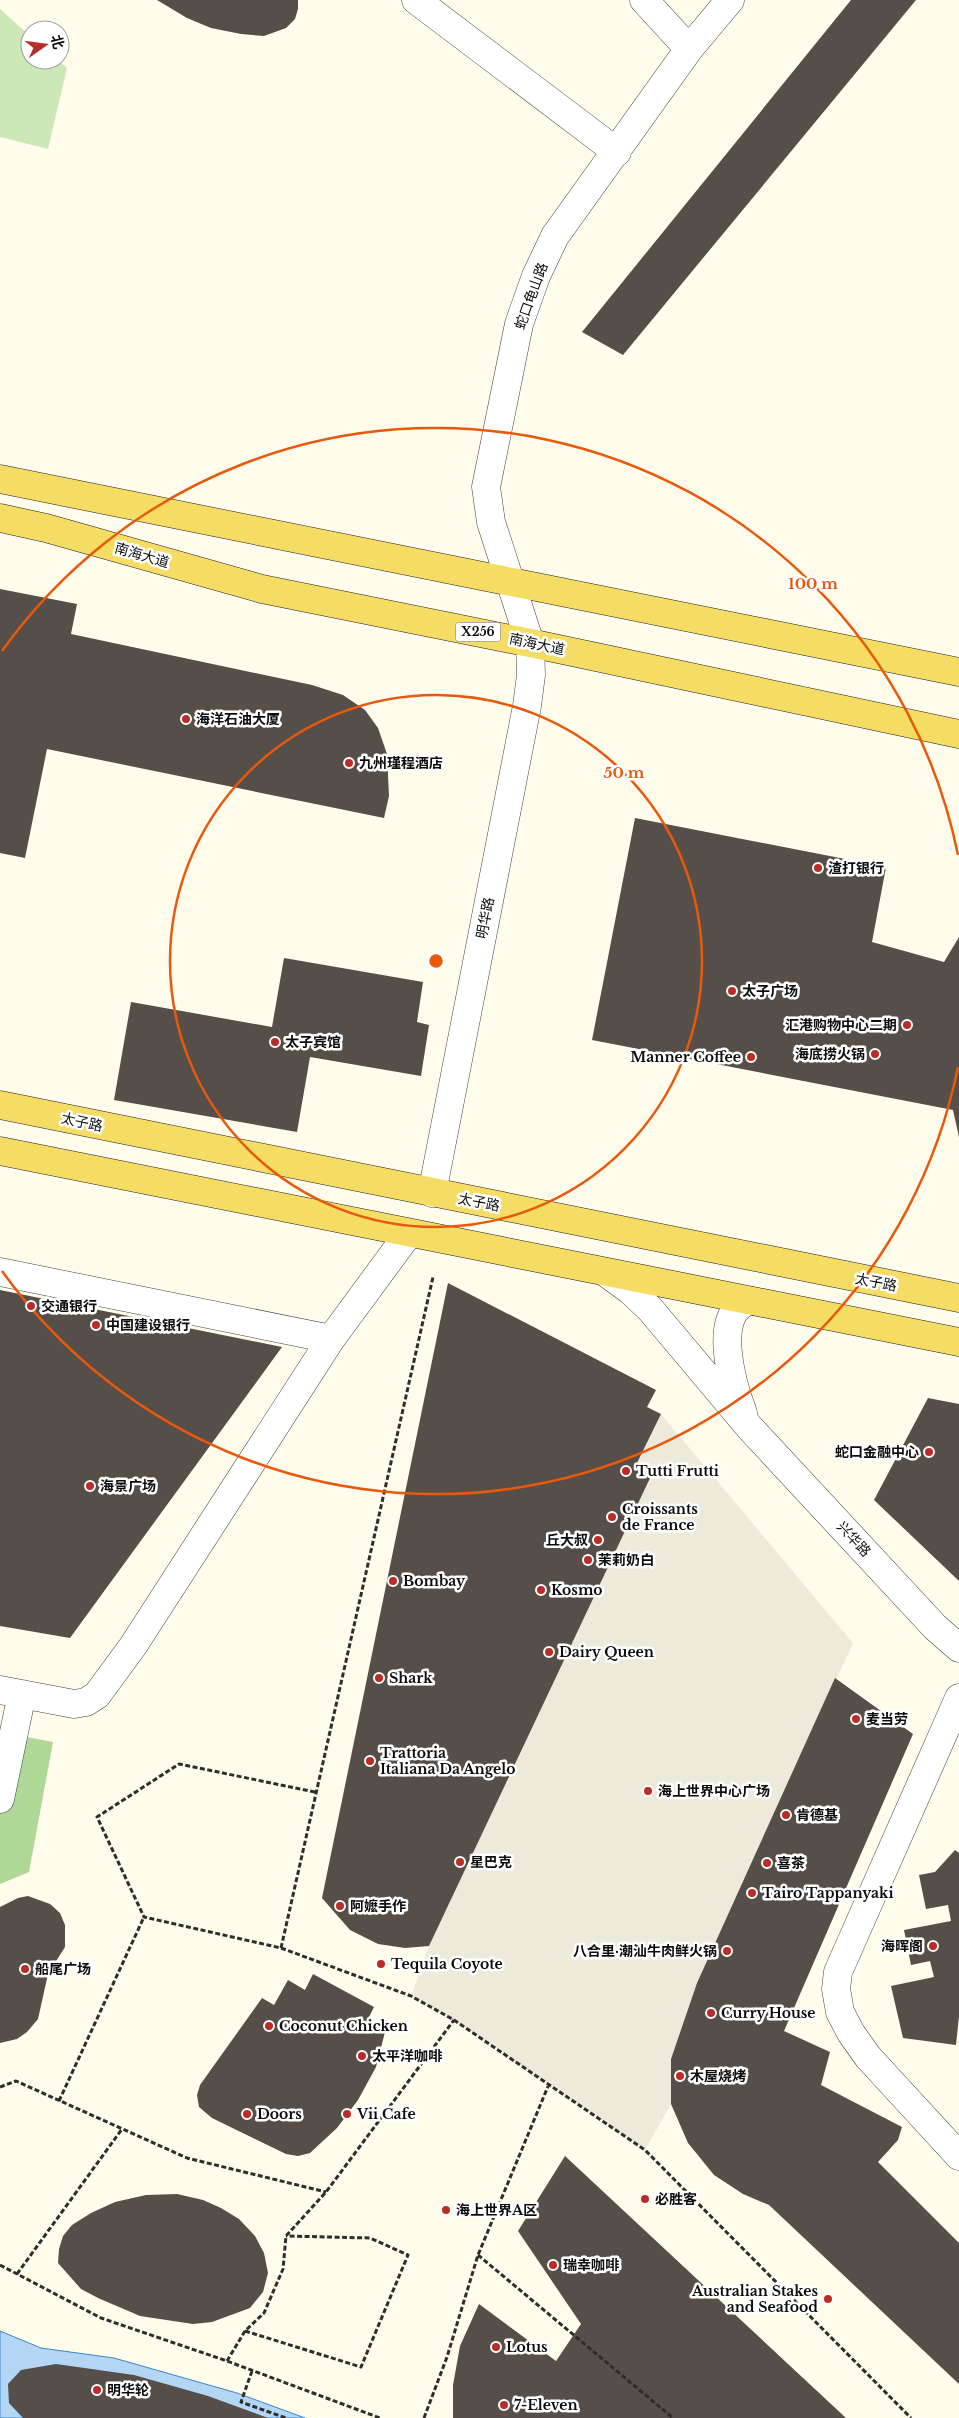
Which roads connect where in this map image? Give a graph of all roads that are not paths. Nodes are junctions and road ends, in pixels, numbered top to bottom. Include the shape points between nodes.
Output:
1 (416, 0) edge
2 (644, 0) edge
3 (730, 0) edge
4 (689, 49) junction
5 (616, 152) junction
6 (0, 479) edge
7 (0, 518) edge
8 (509, 580) junction
9 (530, 643) junction
10 (959, 672) edge
11 (959, 734) edge
12 (0, 1105) edge
13 (0, 1151) edge
14 (432, 1193) junction
15 (409, 1233) junction
16 (0, 1272) edge
17 (604, 1272) junction
18 (959, 1298) edge
19 (750, 1301) junction
20 (331, 1339) junction
21 (959, 1342) edge
22 (750, 1428) junction
23 (959, 1648) edge
24 (11, 1692) edge
25 (959, 1698) edge
26 (0, 1799) edge
27 (959, 2156) edge

1 - 5 street
2 - 4 street
3 - 4 street, 蛇口龟山路
4 - 5 street, 蛇口龟山路
5 - 8 street, 蛇口龟山路 via 555,236 519,324 486,487 491,522
6 - 8 main road
7 - 9 main road, 南海大道 / X256 via 262,589
8 - 9 street, 蛇口龟山路
8 - 10 main road
9 - 11 main road, 南海大道 / X256
9 - 14 street, 明华路 via 527,706
12 - 14 main road, 太子路
13 - 15 main road
14 - 18 main road, 太子路
15 - 17 main road
15 - 20 street
16 - 20 street
17 - 19 main road
17 - 22 street, 兴华路 via 650,1309
19 - 21 main road
19 - 22 street, 兴华路 via 734,1311 727,1337 737,1395
20 - 24 street via 133,1646 97,1695 86,1702 74,1704
22 - 23 street, 兴华路 via 935,1627
24 - 26 street
25 - 27 street via 838,1972 836,1990 840,2012 864,2051

